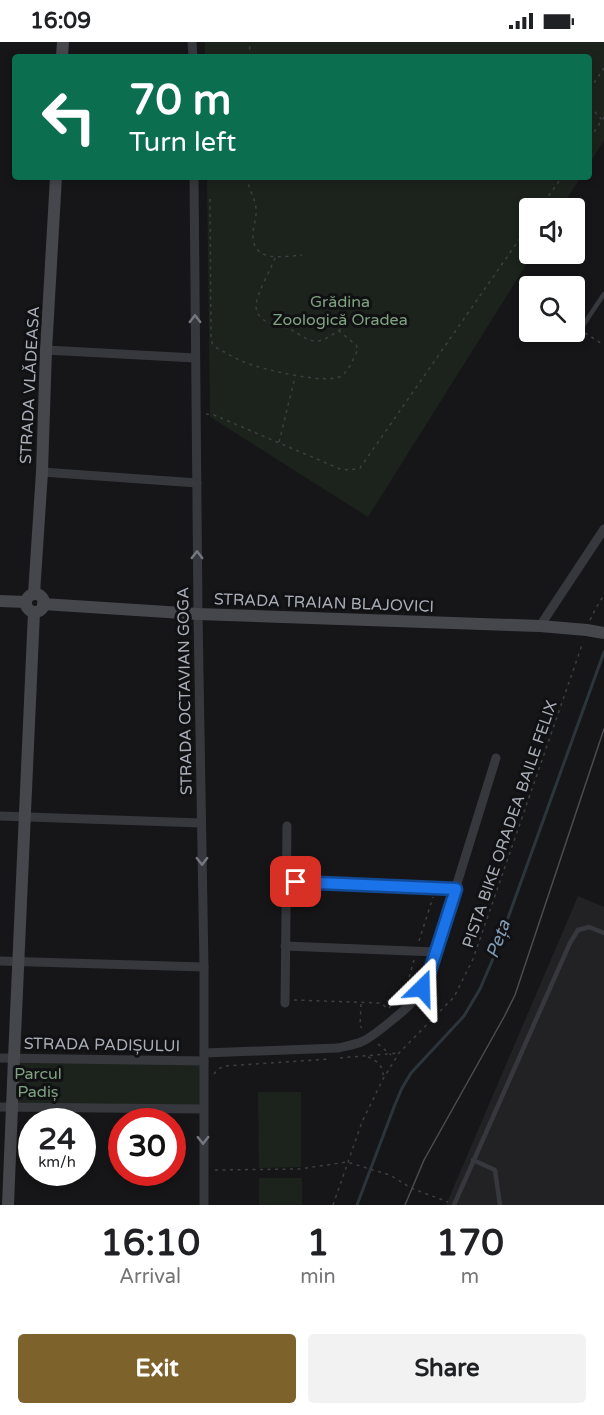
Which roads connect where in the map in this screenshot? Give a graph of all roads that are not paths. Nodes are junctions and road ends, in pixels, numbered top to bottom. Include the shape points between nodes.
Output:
1 (56, 180) edge
2 (194, 180) edge
3 (604, 294) edge
4 (585, 322) edge
5 (46, 350) junction
6 (195, 358) junction
7 (42, 472) junction
8 (197, 483) junction
9 (604, 529) edge
10 (0, 601) edge
11 (34, 603) junction
12 (198, 614) junction
13 (540, 626) junction
14 (604, 633) edge
15 (496, 758) dead end
16 (0, 816) edge
17 (26, 817) junction
18 (201, 823) junction
19 (287, 826) dead end
20 (286, 881) junction
21 (456, 889) junction
22 (604, 933) edge
23 (285, 946) junction
24 (436, 952) junction
25 (0, 961) edge
26 (18, 962) junction
27 (204, 967) junction
28 (286, 1001) road end
29 (204, 1057) junction
30 (0, 1058) edge
31 (14, 1058) junction
32 (6, 1107) edge
33 (203, 1109) junction
34 (473, 1160) junction
35 (8, 1205) edge
36 (204, 1205) edge
37 (454, 1205) edge
38 (500, 1205) edge

1 - 5 street, STRADA VLĂDEASA
6 -> 2 street, STRADA OCTAVIAN GOGA
3 - 4 lane
5 - 6 street
5 - 7 street, STRADA VLĂDEASA
6 - 8 street, STRADA OCTAVIAN GOGA
7 - 8 street
7 - 11 street, STRADA VLĂDEASA
12 -> 8 street, STRADA OCTAVIAN GOGA
9 - 13 street
10 - 11 street, STRADA TRAIAN BLAJOVICI
11 - 12 street, STRADA TRAIAN BLAJOVICI
11 - 17 street, STRADA VLĂDEASA
12 - 13 street, STRADA TRAIAN BLAJOVICI
12 - 18 street, STRADA OCTAVIAN GOGA
13 - 14 street, STRADA TRAIAN BLAJOVICI
15 - 21 street, STRADA PADIȘULUI
16 - 17 street
17 - 18 street
17 - 26 street, STRADA VLĂDEASA
18 -> 27 street, STRADA OCTAVIAN GOGA
19 - 20 street
20 - 21 street
20 - 23 street
21 - 24 street, STRADA PADIȘULUI
22 - 34 lane via 589,927 578,930 570,943
23 - 24 street
23 - 28 street
24 - 29 street, STRADA PADIȘULUI via 418,996 361,1042 338,1048
25 - 26 street
26 - 27 street
26 - 31 street, STRADA VLĂDEASA
27 - 29 street, STRADA OCTAVIAN GOGA
29 - 31 street, STRADA PADIȘULUI
29 - 33 street, STRADA OCTAVIAN GOGA
30 - 31 street, STRADA PADIȘULUI
31 - 32 street, STRADA VLĂDEASA
32 - 33 street
32 - 35 street, STRADA VLĂDEASA
33 -> 36 street, STRADA OCTAVIAN GOGA
34 - 37 lane
34 - 38 lane via 495,1170

